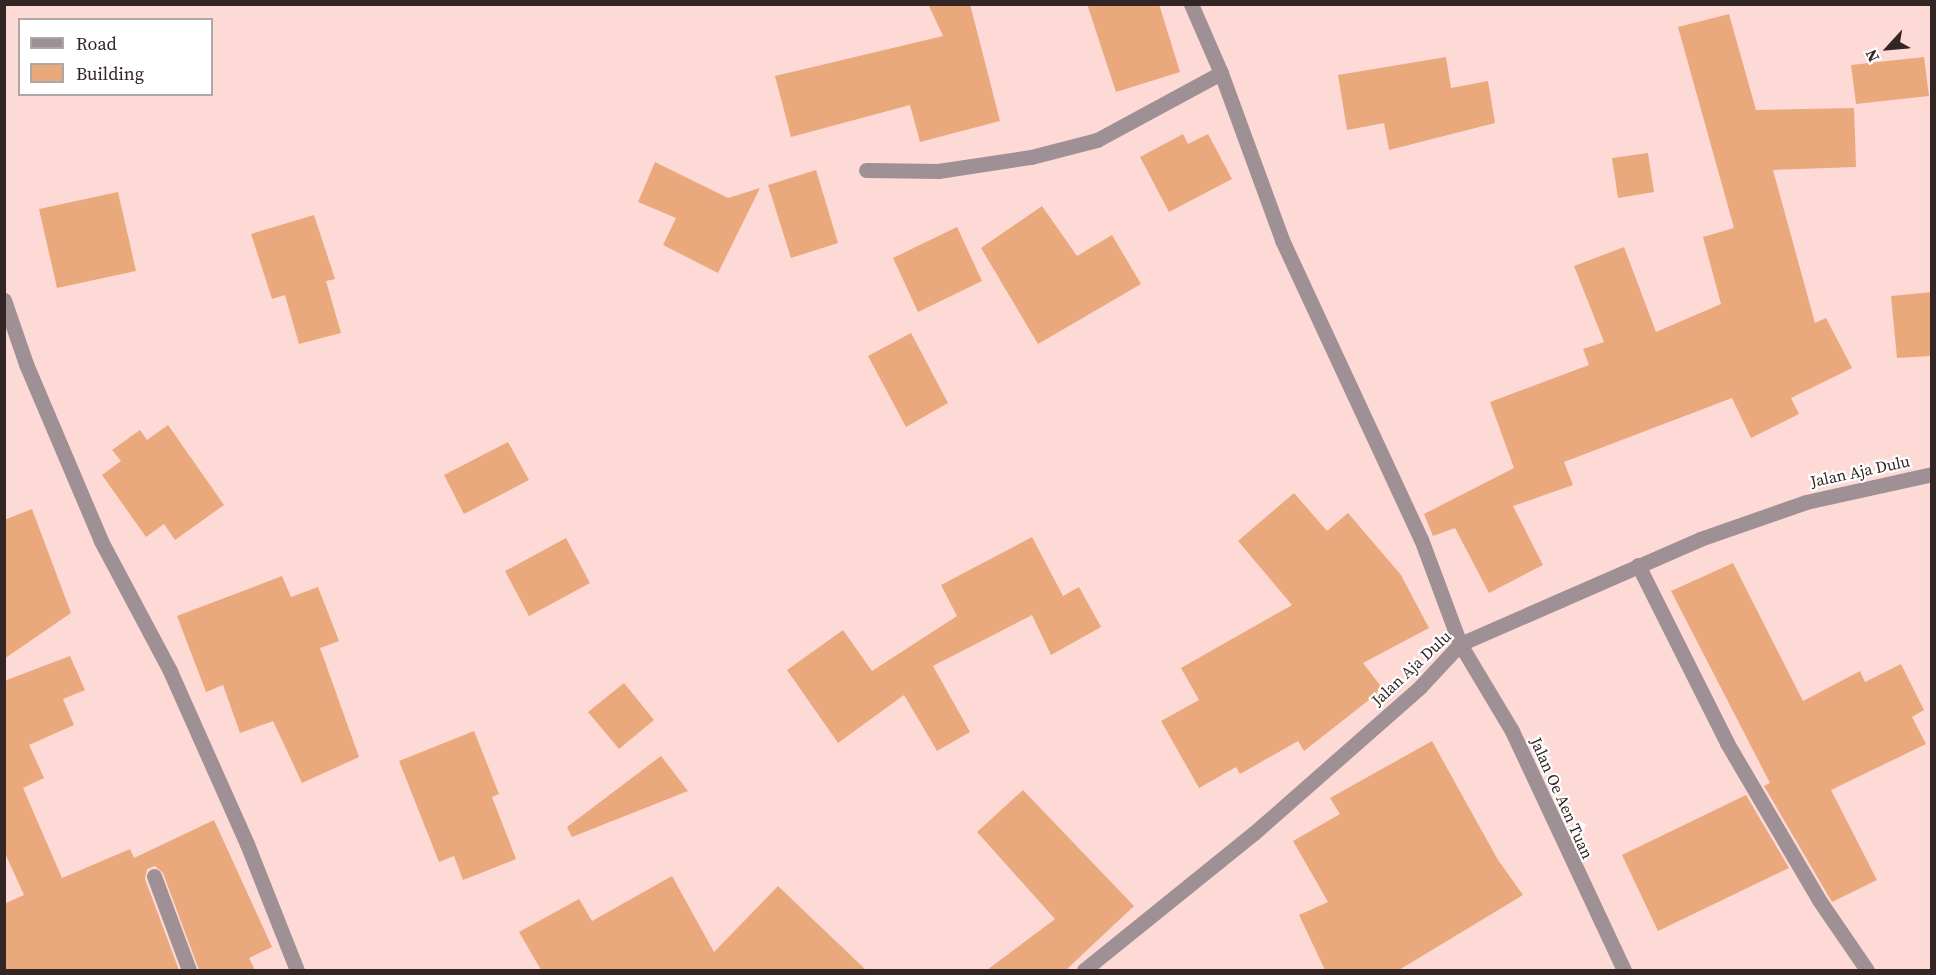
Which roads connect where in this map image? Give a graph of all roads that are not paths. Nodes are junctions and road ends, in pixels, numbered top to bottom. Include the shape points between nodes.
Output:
1 (1191, 4) edge
2 (1221, 72) junction
3 (866, 170) dead end
4 (4, 300) edge
5 (1932, 474) edge
6 (1638, 565) junction
7 (1460, 644) junction
8 (154, 876) dead end
9 (189, 970) edge
10 (297, 970) edge
11 (1086, 970) edge
12 (1624, 970) edge
13 (1867, 970) edge

1 - 2 street, Jalan Oe Aen Tuan
2 - 3 street via 1097,140 938,171
2 - 7 street, Jalan Oe Aen Tuan via 1282,240 1421,539
4 - 10 street via 26,364 101,541 175,682 247,844
5 - 6 street, Jalan Aja Dulu via 1806,502
6 - 7 street, Jalan Aja Dulu
6 - 13 street via 1726,743 1819,900
7 - 11 street, Jalan Aja Dulu via 1420,687 1254,833
7 - 12 street, Jalan Oe Aen Tuan via 1512,731
8 - 9 street

